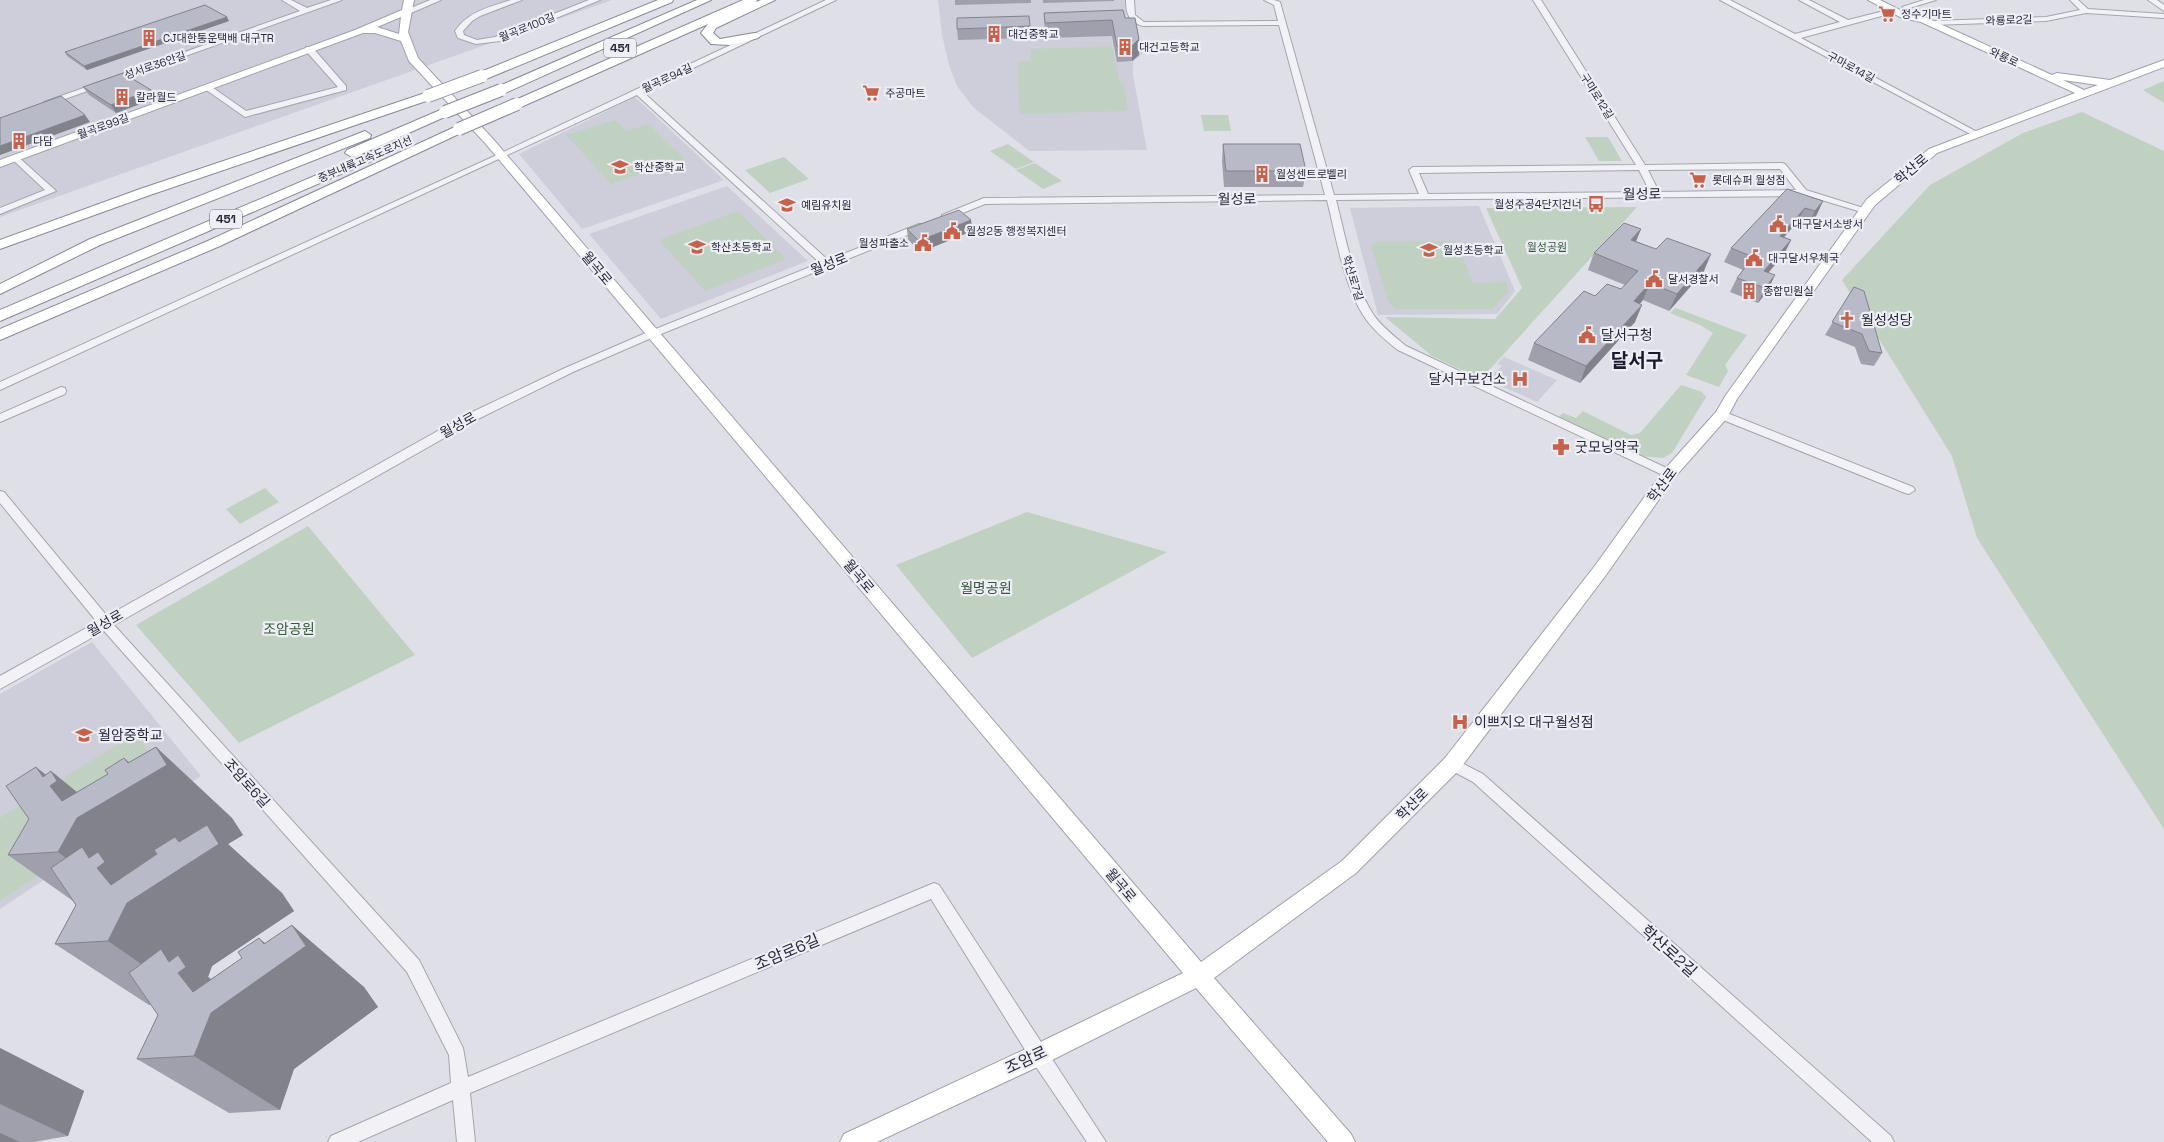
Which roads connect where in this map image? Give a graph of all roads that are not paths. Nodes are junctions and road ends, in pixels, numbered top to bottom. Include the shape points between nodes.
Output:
1 (286, 0) edge
2 (338, 0) edge
3 (436, 0) edge
4 (518, 0) edge
5 (654, 0) edge
6 (668, 0) edge
7 (692, 0) edge
8 (706, 0) edge
9 (729, 0) edge
10 (752, 0) edge
11 (770, 0) edge
12 (832, 0) edge
13 (1130, 0) edge
14 (1268, 0) edge
15 (1537, 0) edge
16 (1724, 0) edge
17 (1803, 0) edge
18 (1873, 0) edge
19 (1932, 0) edge
20 (2074, 0) edge
21 (2152, 0) edge
22 (589, 1) edge
23 (409, 5) edge
24 (1892, 5) edge
25 (1906, 7) junction
26 (2164, 9) edge
27 (306, 11) junction
28 (2086, 12) junction
29 (2164, 16) edge
30 (1928, 22) junction
31 (1281, 23) junction
32 (1848, 23) junction
33 (358, 32) junction
34 (754, 36) junction
35 (1794, 37) junction
36 (406, 40) junction
37 (715, 42) junction
38 (309, 49) junction
39 (717, 55) junction
40 (2164, 64) edge
41 (479, 74) junction
42 (2040, 74) junction
43 (2112, 83) junction
44 (206, 87) junction
45 (638, 92) junction
46 (425, 93) junction
47 (506, 93) junction
48 (2085, 94) junction
49 (2055, 96) junction
50 (42, 104) edge
51 (449, 117) junction
52 (1977, 134) junction
53 (502, 156) junction
54 (16, 158) junction
55 (0, 164) edge
56 (1641, 166) junction
57 (1656, 193) junction
58 (1803, 193) junction
59 (1424, 196) junction
60 (1329, 197) junction
61 (1865, 210) junction
62 (0, 211) edge
63 (0, 238) edge
64 (0, 245) edge
65 (828, 265) junction
66 (0, 290) edge
67 (0, 303) edge
68 (0, 316) edge
69 (652, 334) junction
70 (0, 335) edge
71 (0, 386) edge
72 (61, 391) dead end
73 (1722, 414) junction
74 (0, 418) edge
75 (1670, 474) junction
76 (1909, 490) dead end
77 (0, 495) edge
78 (105, 622) junction
79 (0, 683) edge
80 (1452, 764) junction
81 (1199, 976) junction
82 (1038, 1055) junction
83 (461, 1088) junction
84 (337, 1142) edge
85 (466, 1142) edge
86 (852, 1142) edge
87 (1097, 1142) edge
88 (1343, 1142) edge
89 (1885, 1142) edge

1 - 27 street
2 - 27 street, 성서로36안길
3 - 23 street
4 - 22 street, 월곡로100길 via 469,18 462,24 461,36 486,42
5 - 41 highway
6 - 41 highway
7 - 47 highway
8 - 47 highway, 중부내륙고속도로지선 / 451
9 - 47 highway, 중부내륙고속도로지선 / 451
10 - 47 highway
11 - 37 highway via 712,26 708,33
12 - 34 street, 월곡로94길
13 - 31 street via 1129,13 1143,24
14 - 31 street, 학산로7길 via 1276,4
15 - 56 street, 구마로12길
16 - 35 street, 구마로14길
17 - 32 street
18 - 24 main road, 와룡로
19 - 25 street
20 - 28 street
21 - 26 street
23 - 33 main road, 월곡로99길
23 - 36 main road, 월곡로 via 403,32
24 - 25 main road, 와룡로
24 - 30 main road, 와룡로 via 1905,16
24 - 32 street
25 - 30 main road, 와룡로
27 - 50 street, 성서로36안길
28 - 29 street, 와룡로2길
28 - 30 street, 와룡로2길 via 2046,19
30 - 42 main road, 와룡로
31 - 60 street, 학산로7길
32 - 35 street
33 - 36 main road via 376,30
33 - 38 main road, 월곡로99길
34 - 37 highway via 732,42
34 - 39 street, 월곡로94길
35 - 52 street, 구마로14길
36 - 53 main road, 월곡로 via 413,58
37 - 39 highway via 719,48
38 - 44 main road, 월곡로99길
38 - 44 street via 343,88 245,114
39 - 45 street, 월곡로94길
40 - 43 main road, 학산로
41 - 46 highway, bridge
42 - 43 main road
42 - 48 main road, 와룡로
42 - 49 main road
43 - 48 main road, 학산로
44 - 54 main road, 월곡로99길
45 - 53 street, 월곡로94길
45 - 65 street
46 - 63 highway via 135,183
46 - 64 highway
47 - 51 highway, bridge
47 - 51 highway, 중부내륙고속도로지선 / 451, bridge
48 - 49 main road, 학산로
49 - 52 main road, 학산로
51 - 66 highway via 95,242
51 - 67 highway, 중부내륙고속도로지선 / 451
51 - 68 highway, 중부내륙고속도로지선 / 451
51 - 70 highway via 215,243
52 - 61 main road, 학산로 via 1932,151
53 - 69 main road, 월곡로
53 - 71 street, 월곡로94길
54 - 55 main road, 월곡로99길
54 - 62 street via 51,191
56 - 57 street, 구마로12길
56 - 58 street via 1782,166
56 - 59 street via 1413,170
57 - 58 street, 월성로
57 - 59 street, 월성로
58 - 61 street, 월성로
59 - 60 street, 월성로
60 - 65 street, 월성로 via 984,201
60 - 75 street, 학산로7길 via 1362,307 1377,328 1402,348
61 - 73 main road, 학산로
65 - 69 street, 월성로
69 - 78 street, 월성로 via 472,417
69 - 81 main road, 월곡로
72 - 74 street
73 - 75 main road, 학산로
73 - 76 street
75 - 80 main road, 학산로
77 - 78 street, 조암로6길
78 - 79 street, 월성로
78 - 83 street, 조암로6길 via 413,966 457,1054
80 - 81 main road, 학산로 via 1349,867
80 - 89 street, 학산로2길 via 1478,778
81 - 82 main road, 조암로
81 - 88 main road, 월곡로
82 - 83 street, 조암로6길 via 934,890
82 - 86 main road, 조암로
82 - 87 street
83 - 84 street, 조암로6길
83 - 85 street, 조암로6길

